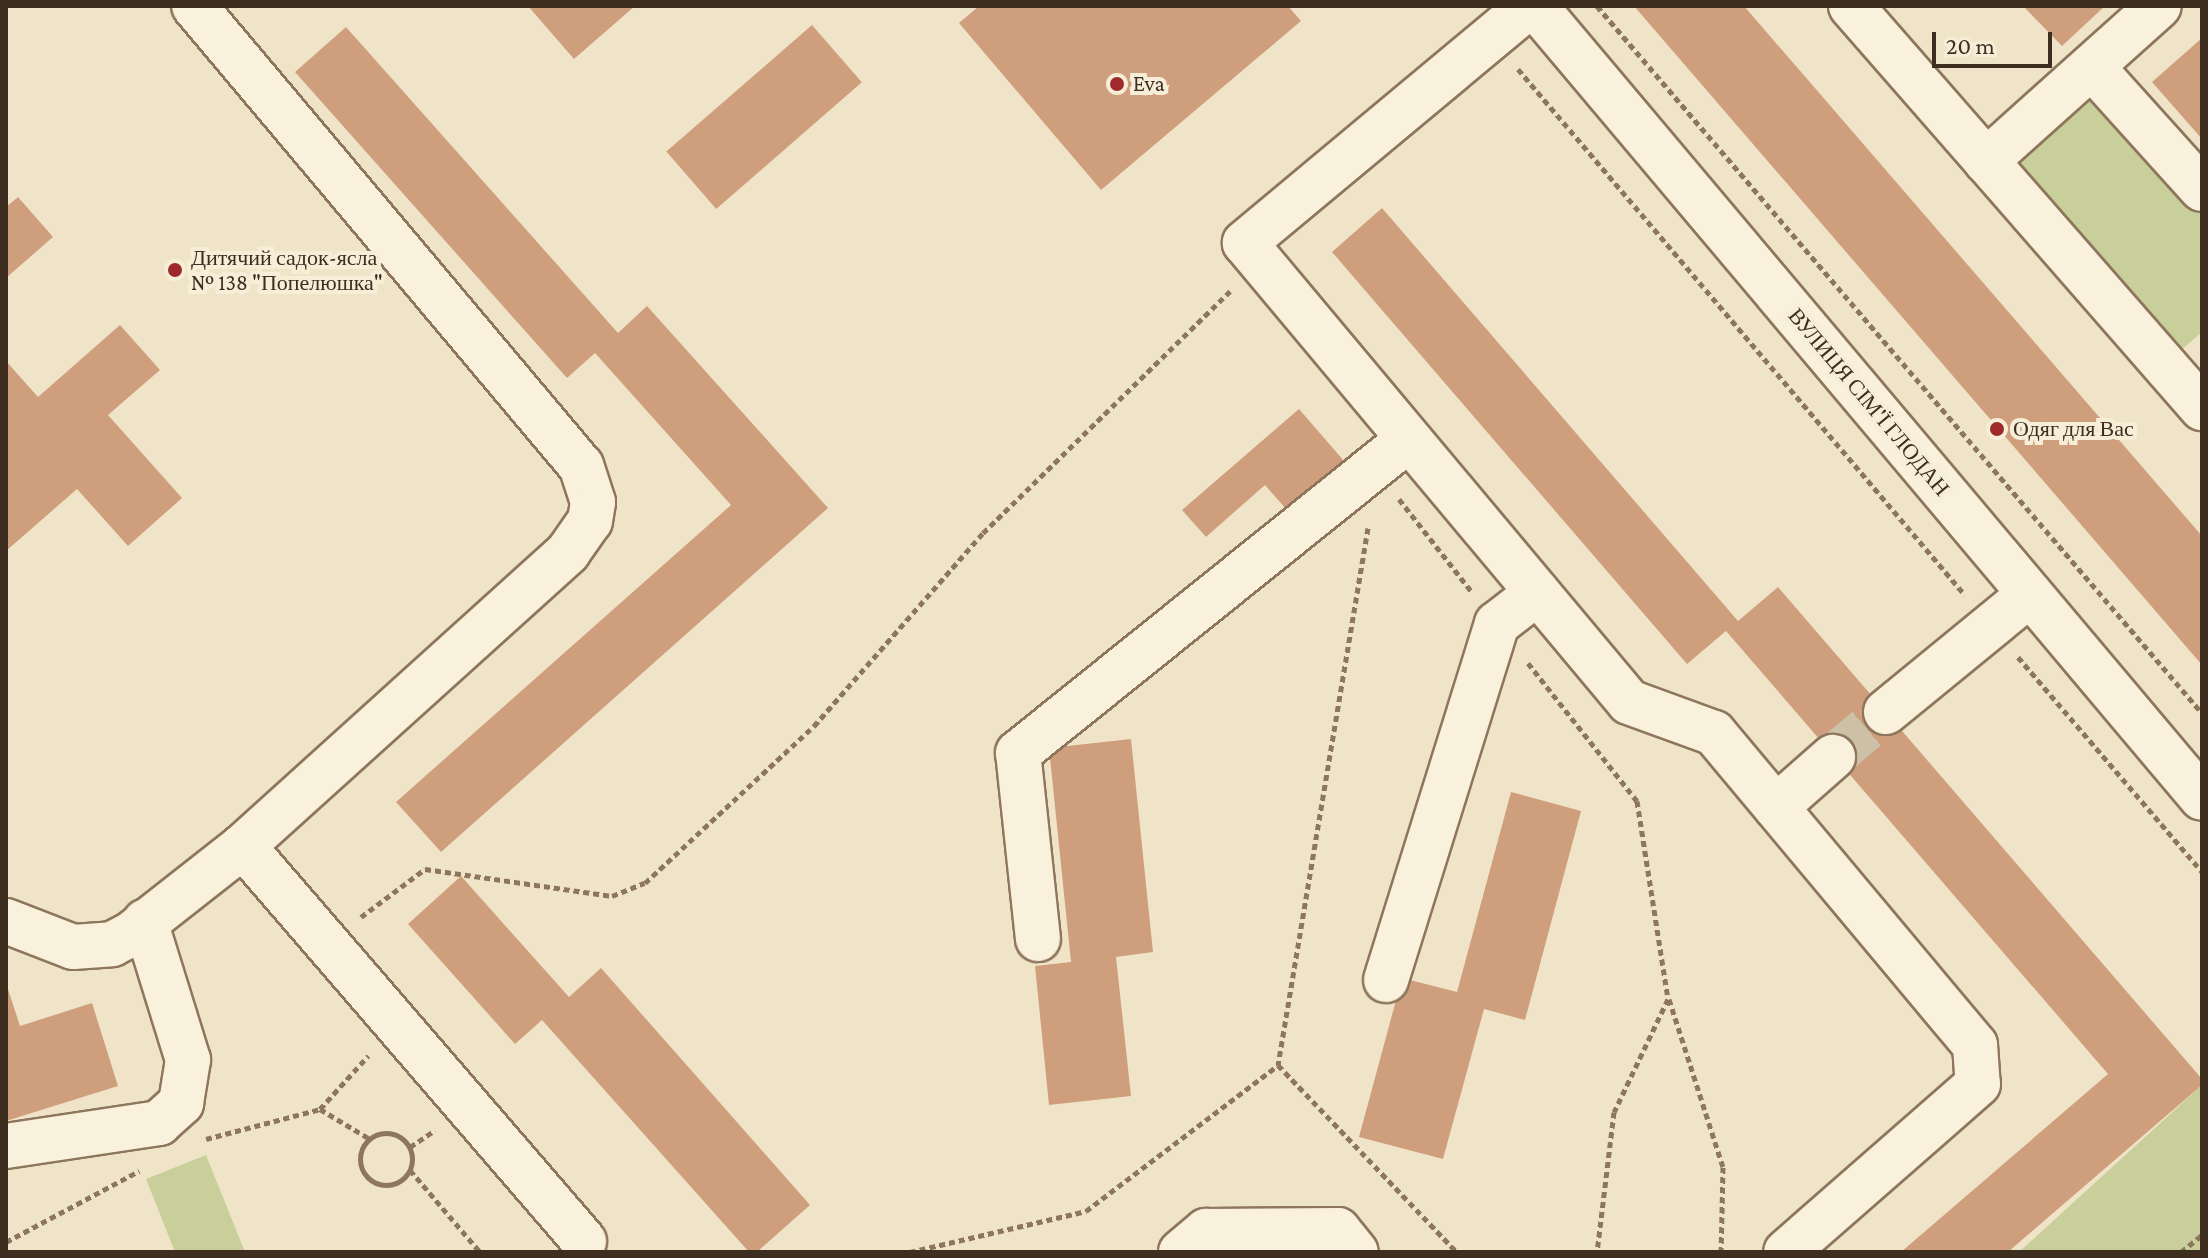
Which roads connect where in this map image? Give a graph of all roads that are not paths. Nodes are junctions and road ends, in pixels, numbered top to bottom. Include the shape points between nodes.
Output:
1 (194, 6) edge
2 (1532, 6) edge
3 (1851, 6) edge
4 (2159, 6) edge
5 (2092, 67) junction
6 (1986, 161) junction
7 (2202, 189) edge
8 (2202, 408) edge
9 (1409, 439) junction
10 (1537, 593) junction
11 (2030, 594) junction
12 (1886, 712) tunnel mouth
13 (1833, 757) tunnel mouth
14 (2202, 798) edge
15 (1776, 807) junction
16 (243, 846) junction
17 (6, 921) edge
18 (145, 921) junction
19 (1038, 939) dead end
20 (1386, 980) dead end
21 (6, 1146) edge
22 (584, 1241) dead end
23 (1181, 1252) edge
24 (1356, 1252) edge
25 (1786, 1252) edge

1 - 16 street via 581,466 593,502 590,521 568,552
2 - 9 street via 1245,243
2 - 11 street, ВУЛИЦЯ СІМ'Ї ГЛОДАН
3 - 6 street
4 - 5 street
5 - 6 street
5 - 7 street
6 - 8 street
9 - 10 street
9 - 19 street via 1018,753
10 - 15 street via 1629,702 1714,733
10 - 20 street via 1497,624
11 - 12 street
11 - 14 street, ВУЛИЦЯ СІМ'Ї ГЛОДАН
13 - 15 street
15 - 25 street via 1975,1045 1978,1084
16 - 18 street
16 - 22 street
17 - 18 street via 73,947 92,948 112,944
18 - 21 street via 188,1060 181,1103 159,1123
23 - 24 street via 1206,1231 1338,1230

